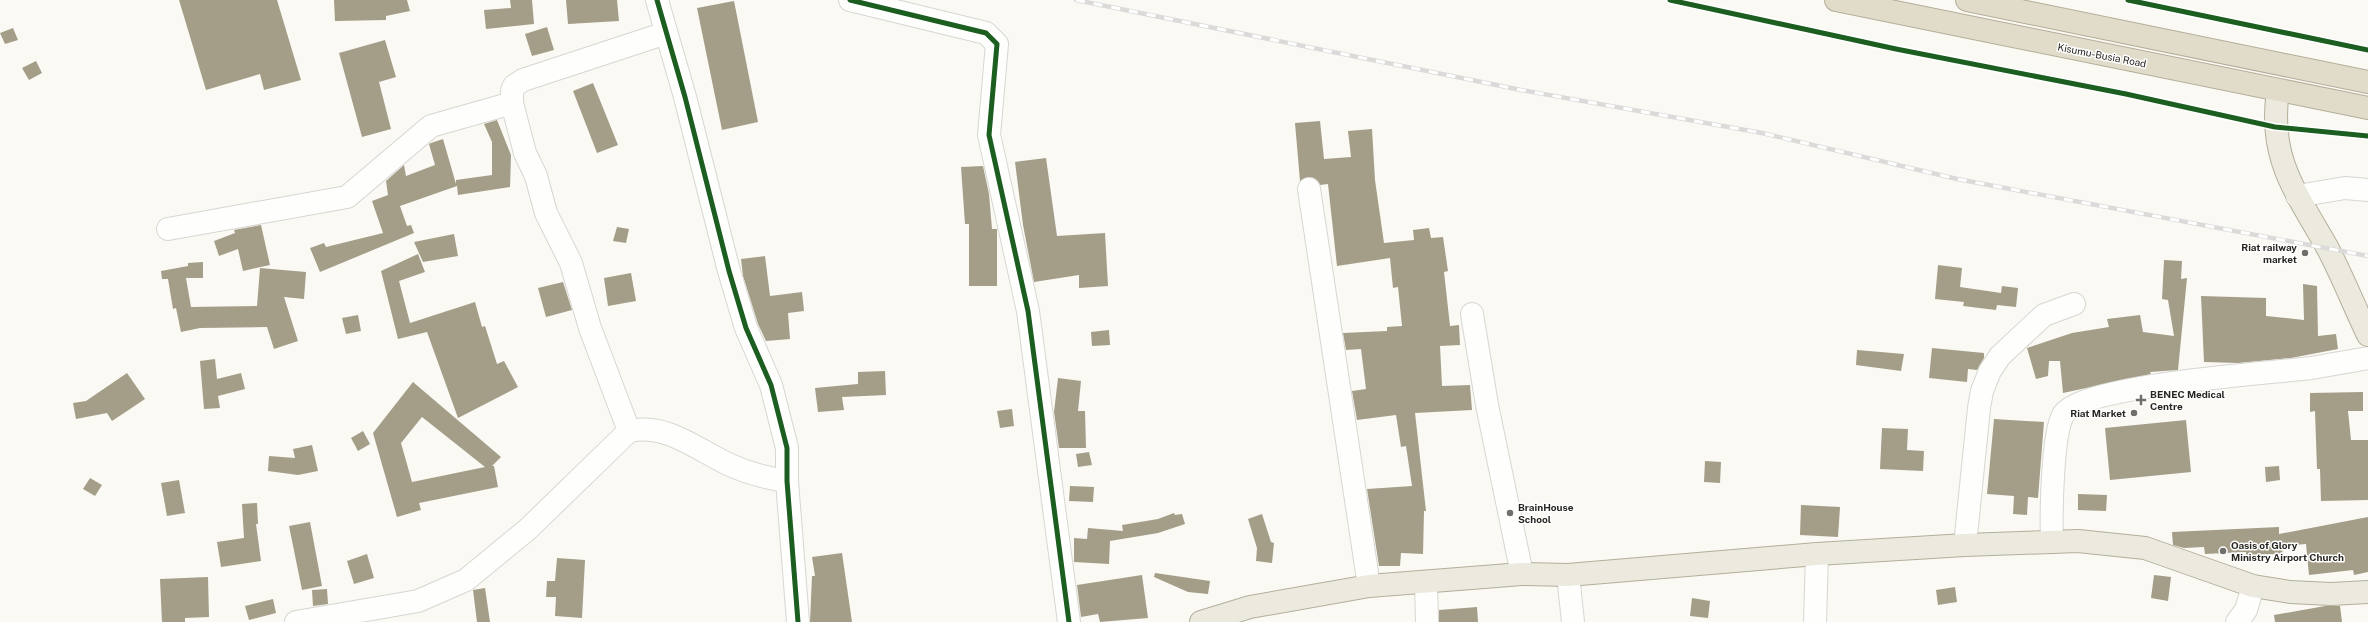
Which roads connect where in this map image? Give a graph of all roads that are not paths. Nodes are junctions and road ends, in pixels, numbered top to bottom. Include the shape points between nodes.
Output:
1 (657, 0) edge
2 (850, 0) edge
3 (1836, 0) edge
4 (1967, 0) edge
5 (666, 33) junction
6 (2368, 82) edge
7 (2278, 91) junction
8 (512, 103) junction
9 (2368, 108) edge
10 (1309, 189) dead end
11 (2368, 190) edge
12 (2297, 196) junction
13 (168, 229) dead end
14 (2074, 304) dead end
15 (1472, 314) dead end
16 (2368, 335) edge
17 (2368, 358) edge
18 (629, 431) junction
19 (787, 481) junction
20 (2052, 542) junction
21 (1965, 545) junction
22 (1817, 554) junction
23 (1522, 574) junction
24 (1568, 575) junction
25 (1426, 583) junction
26 (1369, 586) junction
27 (2253, 586) junction
28 (2368, 592) edge
29 (296, 622) edge
30 (798, 622) edge
31 (1069, 622) edge
32 (1201, 622) edge
33 (1427, 622) edge
34 (1573, 622) edge
35 (1815, 622) edge
36 (2237, 622) edge

1 - 5 street
2 - 31 street via 986,33 997,44 989,135 1028,311
3 - 7 highway, Kisumu-Busia Road
4 - 6 highway
5 - 8 street via 523,80 512,90
5 - 19 street via 728,271 746,328 770,385 787,448
7 - 9 highway, Kisumu-Busia Road
7 - 12 main road via 2275,127 2278,147 2284,170
8 - 13 street via 431,126 347,197
8 - 18 street via 525,153 536,176 546,214 571,263 590,328
10 - 26 street
11 - 12 street via 2345,188
12 - 16 main road via 2327,248
14 - 21 street via 2044,315 2005,351 1990,371 1979,408
15 - 23 street via 1486,405
17 - 20 street via 2311,368 2223,376 2129,391 2077,404 2063,416 2058,434 2051,512
18 - 19 street via 653,429 676,436 728,464 762,477
18 - 29 street via 528,529 466,580 418,601
19 - 30 street
20 - 21 main road
20 - 27 main road via 2078,541 2145,548
21 - 22 main road
22 - 24 main road
22 - 35 street
23 - 24 main road
23 - 25 main road
24 - 34 street
25 - 26 main road
25 - 33 street
26 - 32 main road via 1250,607
27 - 28 main road via 2290,592
27 - 36 street via 2246,610

